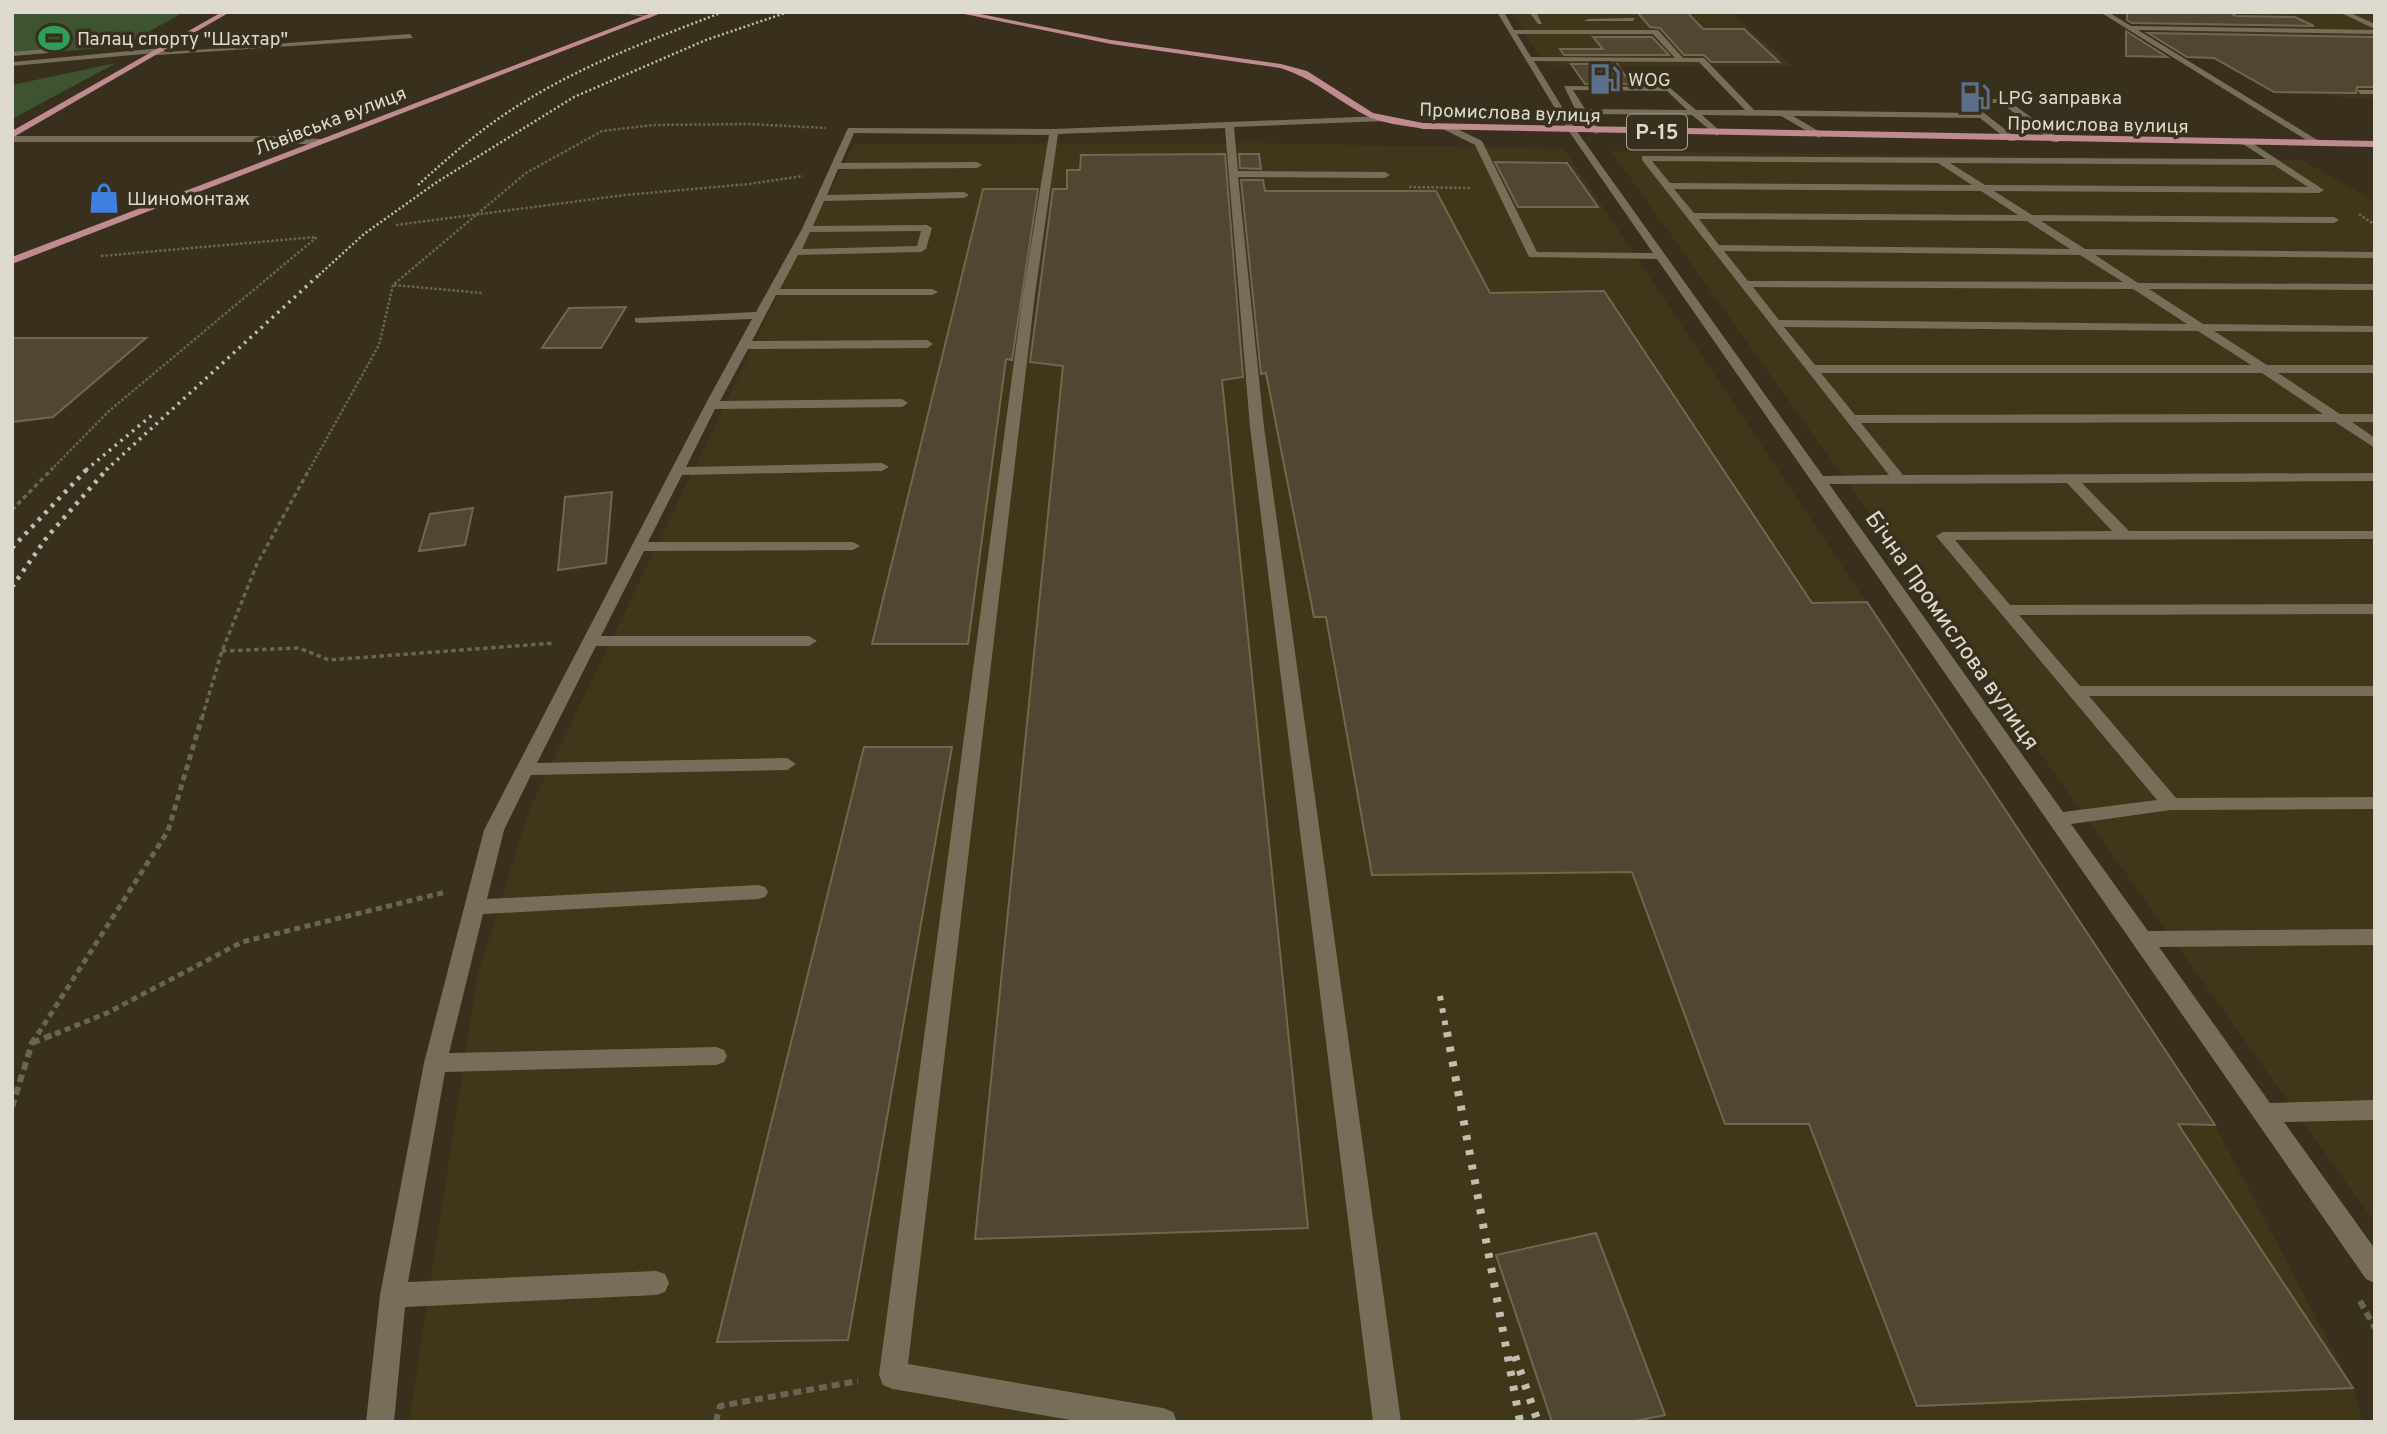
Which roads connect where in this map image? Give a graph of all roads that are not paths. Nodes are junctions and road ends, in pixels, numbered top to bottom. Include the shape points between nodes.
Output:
1 (227, 12) edge
2 (621, 12) edge
3 (661, 12) edge
4 (958, 12) edge
5 (1532, 12) edge
6 (1620, 12) edge
7 (2103, 12) edge
8 (2342, 12) edge
9 (650, 16) junction
10 (1577, 21) dead end
11 (1552, 22) dead end
12 (1507, 23) edge
13 (1540, 23) junction
14 (2130, 28) junction
15 (2375, 30) edge
16 (410, 36) dead end
17 (46, 51) dead end
18 (160, 51) junction
19 (12, 54) edge
20 (1528, 59) junction
21 (1681, 60) junction
22 (12, 64) edge
23 (2360, 92) dead end
24 (2375, 92) edge
25 (1580, 111) junction
26 (1695, 112) junction
27 (1752, 113) junction
28 (1783, 113) junction
29 (1983, 116) junction
30 (1382, 119) junction
31 (1229, 125) junction
32 (1446, 127) junction
33 (1572, 130) junction
34 (1596, 131) junction
35 (1054, 132) junction
36 (1717, 133) junction
37 (1819, 135) junction
38 (12, 137) edge
39 (2012, 139) junction
40 (2056, 140) junction
41 (320, 142) junction
42 (2246, 142) junction
43 (2316, 143) junction
44 (2375, 144) edge
45 (1940, 160) junction
46 (2277, 162) junction
47 (977, 165) dead end
48 (833, 169) junction
49 (1234, 174) junction
50 (1385, 175) road end
51 (1667, 186) junction
52 (1982, 188) junction
53 (964, 195) dead end
54 (820, 198) junction
55 (1692, 216) junction
56 (2027, 218) junction
57 (2334, 220) dead end
58 (807, 229) junction
59 (1716, 248) junction
60 (2082, 251) junction
61 (793, 252) junction
62 (2375, 255) edge
63 (1663, 256) junction
64 (12, 261) edge
65 (1745, 284) junction
66 (2136, 285) junction
67 (2375, 287) edge
68 (771, 292) junction
69 (932, 292) dead end
70 (759, 315) junction
71 (639, 320) dead end
72 (1776, 323) junction
73 (2204, 328) junction
74 (2375, 329) edge
75 (927, 344) dead end
76 (742, 345) junction
77 (1812, 369) junction
78 (2264, 369) junction
79 (2375, 369) edge
80 (902, 403) dead end
81 (711, 405) junction
82 (2338, 418) junction
83 (2375, 418) edge
84 (1851, 419) junction
85 (2375, 444) edge
86 (883, 467) dead end
87 (677, 471) junction
88 (2375, 477) edge
89 (2071, 478) junction
90 (1820, 480) junction
91 (1899, 480) junction
92 (2375, 535) edge
93 (2125, 536) junction
94 (853, 546) dead end
95 (640, 547) junction
96 (2375, 609) edge
97 (2007, 610) junction
98 (591, 641) junction
99 (809, 641) dead end
100 (2077, 691) junction
101 (2375, 691) edge
102 (787, 764) dead end
103 (525, 769) junction
104 (2375, 803) edge
105 (2171, 804) junction
106 (2058, 819) junction
107 (758, 892) dead end
108 (474, 907) junction
109 (2375, 937) edge
110 (2142, 939) junction
111 (716, 1056) dead end
112 (435, 1063) junction
113 (2375, 1110) edge
114 (2264, 1113) junction
115 (2375, 1271) edge
116 (656, 1283) dead end
117 (393, 1295) junction
118 (380, 1422) edge
119 (1163, 1422) edge
120 (1387, 1422) edge

1 - 18 main road
2 - 9 street
3 - 9 main road, Львівська вулиця
4 - 30 main road, Промислова вулиця / Р-15 via 1111,42 1281,66 1304,73 1357,109
5 - 13 street
6 - 10 street via 1629,19
7 - 14 street
8 - 15 street
9 - 41 main road, Львівська вулиця
11 - 13 street
12 - 13 street
12 - 20 street, Бічна Промислова вулиця
12 - 21 street via 1655,32
14 - 15 street
14 - 43 street
16 - 18 street
17 - 19 street
18 - 22 street
18 - 38 main road
20 - 21 street
20 - 33 street, Бічна Промислова вулиця
21 - 27 street via 1701,60
23 - 24 street
25 - 26 street
25 - 26 street via 1565,85 1670,89
25 - 34 street
26 - 27 street
26 - 36 street
27 - 28 street
28 - 29 street
28 - 37 street
29 - 39 street
29 - 40 street via 1963,101 2003,101
30 - 31 street
30 - 32 main road, Промислова вулиця / Р-15
31 - 35 street
31 - 49 street
32 - 33 main road, Промислова вулиця / Р-15
32 - 63 street via 1479,143 1533,255
33 - 34 main road, Промислова вулиця / Р-15
33 - 63 street, Бічна Промислова вулиця
34 - 36 main road, Промислова вулиця / Р-15
35 - 48 street via 851,130
35 - 119 street via 1029,295 892,1375
36 - 37 main road, Промислова вулиця / Р-15
37 - 39 main road, Промислова вулиця / Р-15
38 - 41 street
39 - 40 main road, Промислова вулиця / Р-15
40 - 42 main road, Промислова вулиця / Р-15
41 - 64 main road, Львівська вулиця
42 - 43 main road, Промислова вулиця / Р-15
42 - 46 street
43 - 44 main road, Промислова вулиця / Р-15
45 - 46 street
45 - 51 street via 1644,158
45 - 52 street
46 - 52 street via 2319,190
47 - 48 street
48 - 54 street
49 - 50 street
49 - 120 street via 1257,427
51 - 52 street
51 - 55 street
52 - 56 street
53 - 54 street
54 - 58 street
55 - 56 street
55 - 59 street
56 - 57 street
56 - 60 street
58 - 61 street
58 - 61 street via 927,228 921,249
59 - 60 street
59 - 65 street
60 - 62 street
60 - 66 street
61 - 68 street
63 - 90 street, Бічна Промислова вулиця
65 - 66 street
65 - 72 street
66 - 67 street
66 - 73 street
68 - 69 street
68 - 70 street
70 - 71 street
70 - 76 street
72 - 73 street
72 - 77 street
73 - 74 street
73 - 78 street
75 - 76 street
76 - 81 street
77 - 78 street
77 - 84 street
78 - 79 street
78 - 82 street
80 - 81 street
81 - 87 street
82 - 83 street
82 - 84 street
82 - 85 street
84 - 91 street
86 - 87 street
87 - 95 street
88 - 89 street
89 - 91 street
89 - 93 street
90 - 91 street
90 - 106 street, Бічна Промислова вулиця
92 - 93 street
93 - 97 street via 1943,536
94 - 95 street
95 - 98 street
96 - 97 street
97 - 100 street
98 - 99 street
98 - 103 street
100 - 101 street
100 - 105 street
102 - 103 street
103 - 108 street via 494,830
104 - 105 street
105 - 106 street
106 - 110 street, Бічна Промислова вулиця
107 - 108 street
108 - 112 street
109 - 110 street
110 - 114 street, Бічна Промислова вулиця
111 - 112 street
112 - 117 street
113 - 114 street
114 - 115 street, Бічна Промислова вулиця
116 - 117 street
117 - 118 street

